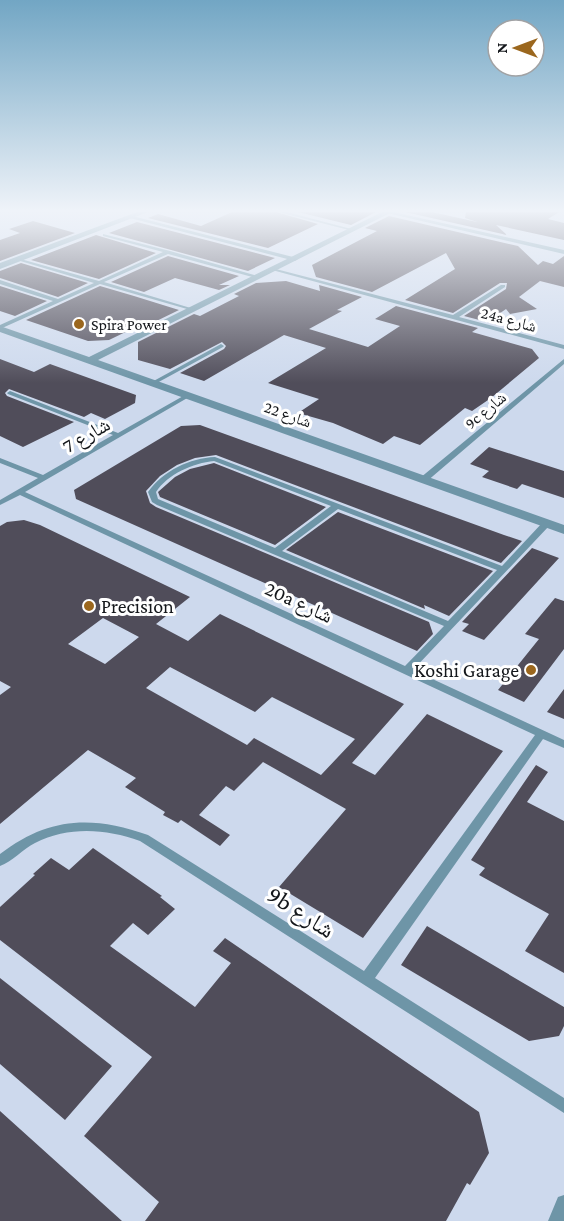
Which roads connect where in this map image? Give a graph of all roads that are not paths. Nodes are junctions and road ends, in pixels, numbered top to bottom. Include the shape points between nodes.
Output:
1 (52, 269) edge
2 (130, 269) edge
3 (229, 269) edge
4 (274, 269) joint
5 (258, 277) junction
6 (0, 282) edge
7 (99, 283) junction
8 (503, 286) dead end
9 (58, 301) junction
10 (192, 310) junction
11 (453, 318) junction
12 (0, 328) edge
13 (221, 346) dead end
14 (564, 347) edge
15 (89, 361) junction
16 (564, 361) edge
17 (153, 383) junction
18 (10, 393) dead end
19 (188, 396) junction
20 (118, 435) junction
21 (0, 460) edge
22 (44, 478) junction
23 (423, 480) junction
24 (20, 492) junction
25 (0, 503) edge
26 (338, 506) junction
27 (546, 524) junction
28 (564, 530) edge
29 (275, 552) junction
30 (503, 569) junction
31 (450, 625) junction
32 (406, 671) junction
33 (541, 734) junction
34 (564, 744) edge
35 (0, 861) edge
36 (366, 980) junction
37 (564, 1106) edge
38 (564, 1203) edge
39 (556, 1221) edge

1 - 7 lane
2 - 7 lane
3 - 5 lane
4 - 5 street
4 - 11 lane, 24a شارع
5 - 10 street
6 - 9 lane
7 - 9 lane
7 - 10 lane
8 - 11 lane
9 - 12 lane
10 - 15 street
11 - 14 lane, 24a شارع
12 - 15 street, شارع 22
13 - 17 lane
15 - 17 street, شارع 22
16 - 23 lane, 9c شارع
17 - 19 street, شارع 22
18 - 20 lane
19 - 20 lane, شارع 7
19 - 23 street, شارع 22
20 - 22 lane, شارع 7
21 - 22 lane
22 - 24 lane, شارع 7
23 - 27 street, شارع 22
24 - 25 lane, شارع 7
24 - 32 lane, 20a شارع
26 - 29 lane
26 - 29 lane via 215,459 194,462 154,488 152,496 160,503
26 - 30 lane
27 - 28 street, شارع 22
27 - 30 lane
29 - 31 lane
30 - 31 lane
31 - 32 lane
32 - 33 lane, 20a شارع
33 - 34 lane, 20a شارع
33 - 36 lane
35 - 36 lane, 9b شارع via 26,842 60,829 96,825 129,832
36 - 37 lane, 9b شارع
38 - 39 lane

